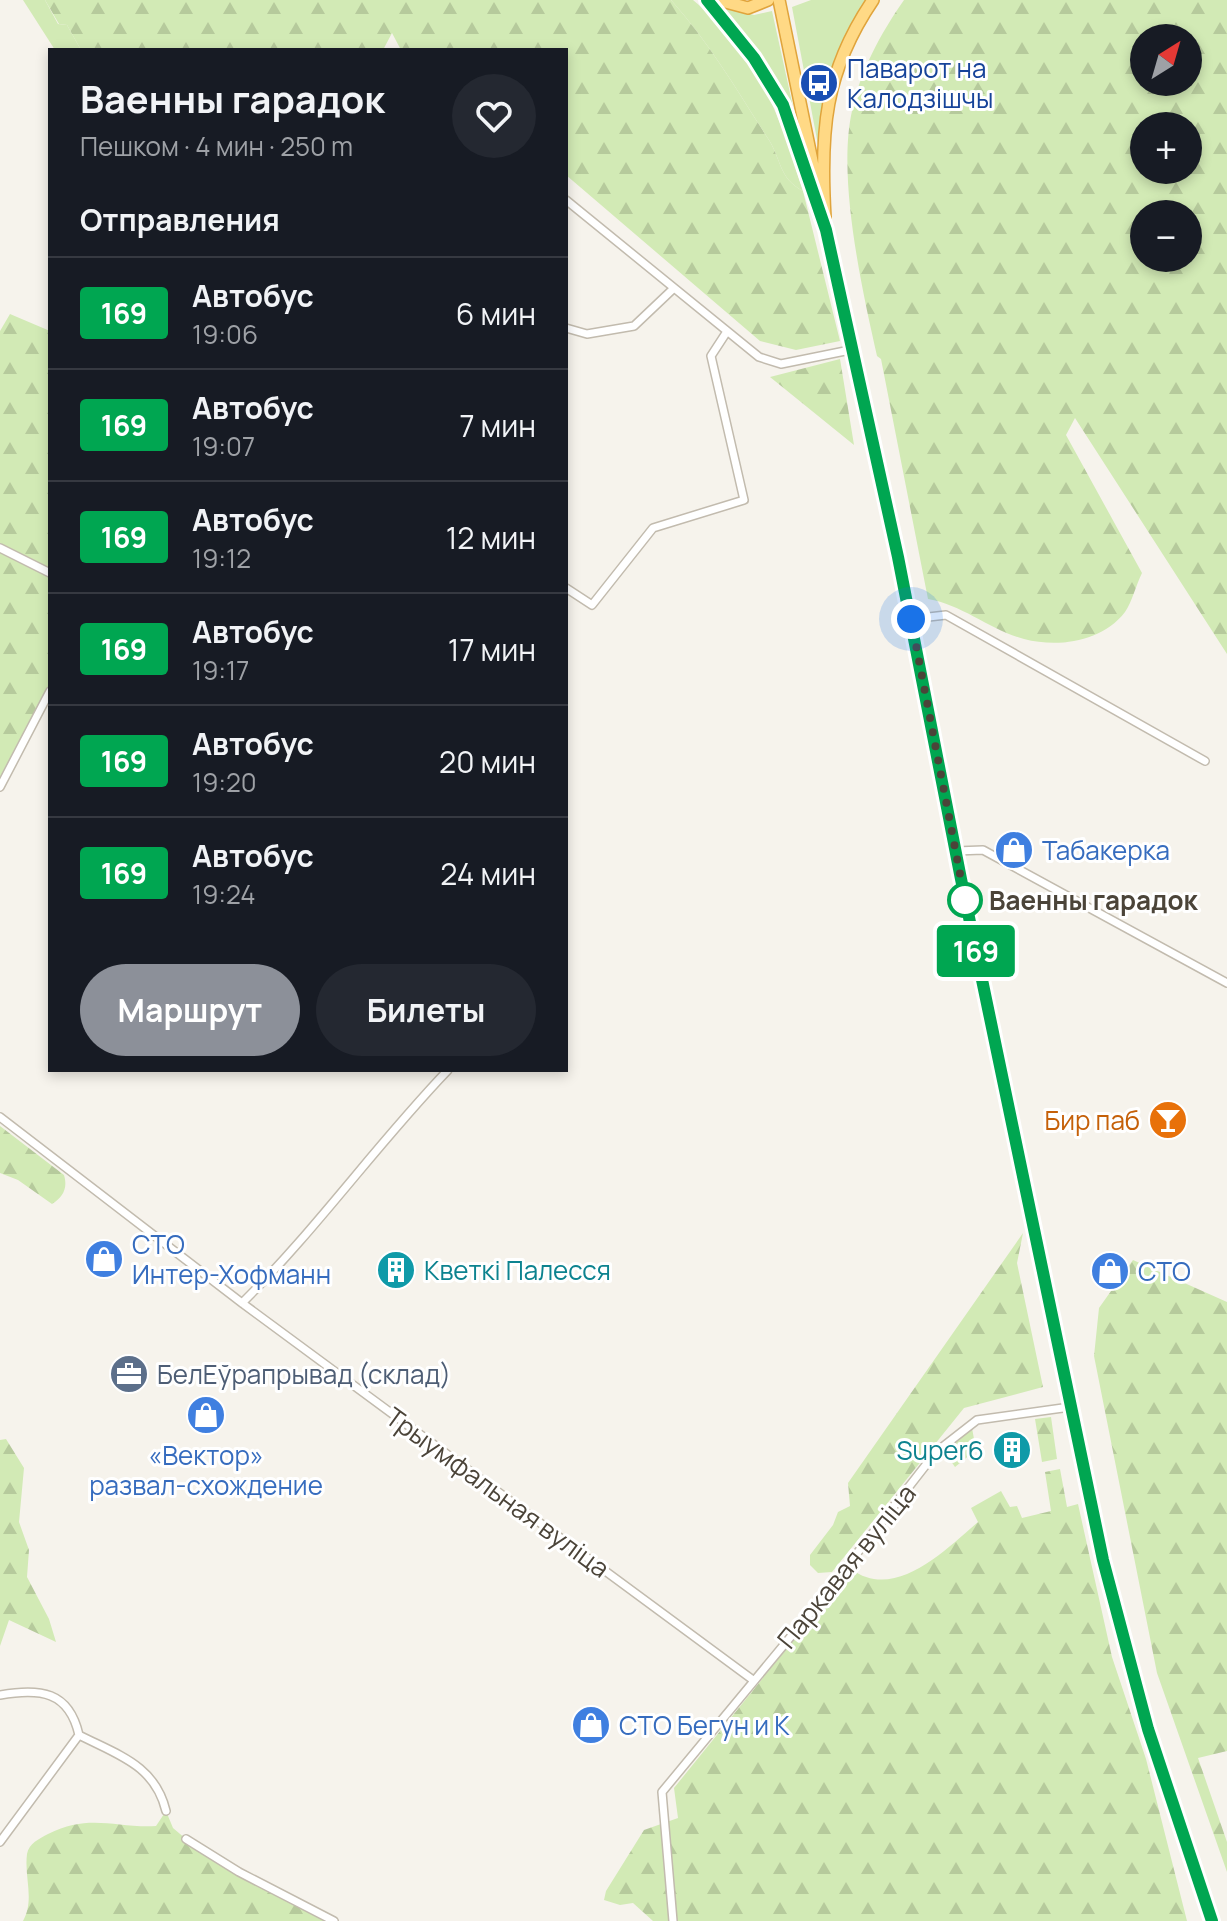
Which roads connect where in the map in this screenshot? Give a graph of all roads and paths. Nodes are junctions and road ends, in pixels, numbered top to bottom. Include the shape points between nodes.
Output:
1 (706, 0) edge
2 (718, 0) edge
3 (768, 0) edge
4 (779, 0) edge
5 (873, 0) edge
6 (568, 202) edge
7 (826, 230) junction
8 (673, 289) junction
9 (568, 329) edge
10 (726, 333) junction
11 (855, 349) junction
12 (0, 548) edge
13 (48, 572) edge
14 (568, 589) edge
15 (911, 619) junction
16 (48, 695) edge
17 (1205, 761) dead end
18 (0, 787) edge
19 (956, 851) junction
20 (1227, 983) edge
21 (446, 1072) edge
22 (0, 1117) edge
23 (242, 1303) junction
24 (1070, 1407) junction
25 (753, 1680) junction
26 (0, 1695) edge
27 (79, 1735) junction
28 (166, 1811) dead end
29 (186, 1839) dead end
30 (0, 1842) edge
31 (334, 1921) edge
32 (673, 1921) edge
33 (1212, 1921) edge

1 - 7 highway via 754,58 783,105
2 - 3 highway via 748,8
4 - 7 highway
5 - 7 highway via 848,42 830,91 822,152
6 - 8 street
7 - 11 main road
8 - 9 street via 634,326 587,334
8 - 10 street
10 - 11 street via 759,357 781,364
10 - 14 street via 711,356 744,500 653,528 592,605
11 - 15 main road
12 - 13 street
15 - 17 street via 946,615
15 - 19 main road
16 - 18 street
19 - 20 street via 983,850
19 - 24 main road
21 - 23 street
22 - 23 street, Трыумфальная вуліца
23 - 25 street, Трыумфальная вуліца
24 - 25 street, Паркавая вуліца via 984,1418 954,1435
24 - 33 main road via 1120,1635
25 - 32 street, Паркавая вуліца via 662,1792
26 - 27 street via 40,1692 63,1701 75,1716
27 - 28 street via 129,1760 153,1779
27 - 30 street
29 - 31 street

